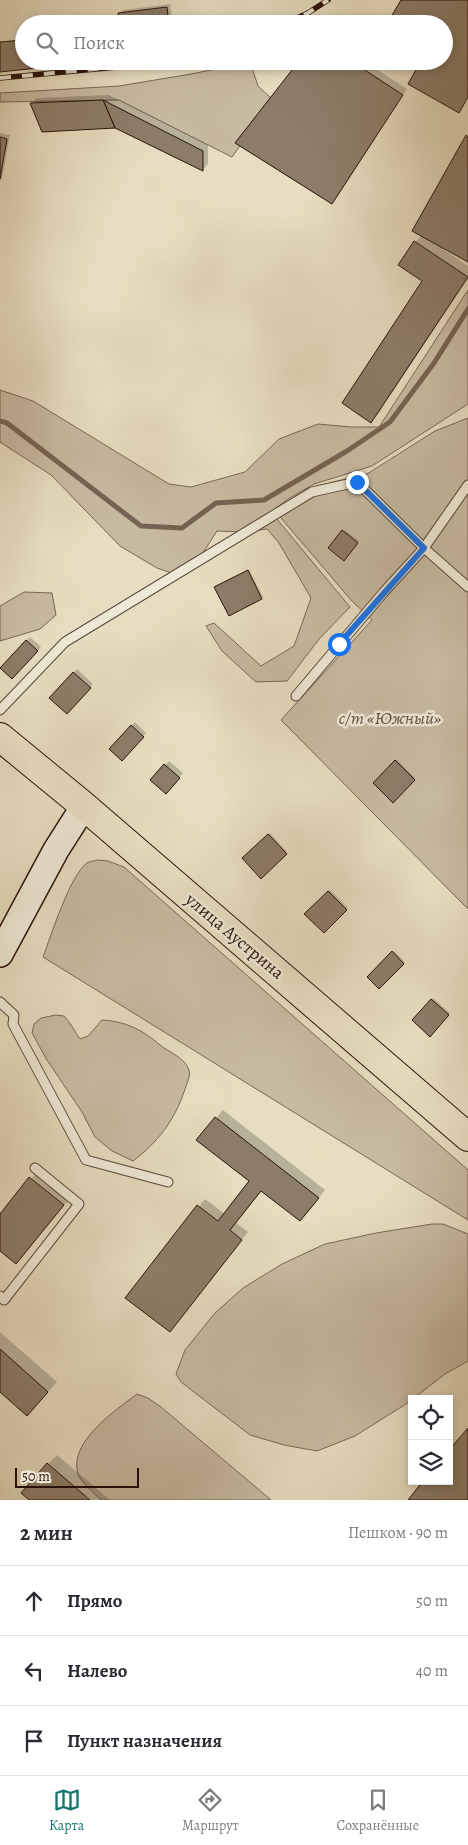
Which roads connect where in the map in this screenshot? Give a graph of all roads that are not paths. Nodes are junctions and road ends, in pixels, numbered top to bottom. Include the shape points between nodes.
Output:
1 (468, 485) edge
2 (424, 548) junction
3 (468, 587) edge
4 (296, 696) dead end
5 (0, 710) edge
6 (0, 737) edge
7 (84, 806) junction
8 (0, 954) edge
9 (0, 1002) edge
10 (468, 1137) edge
11 (35, 1168) dead end
12 (168, 1182) dead end
13 (0, 1296) edge

1 - 2 lane
2 - 3 lane
2 - 4 lane
2 - 5 lane via 357,482 312,492 65,642
6 - 7 main road, улица Аустрина
7 - 8 main road via 56,850
7 - 10 main road, улица Аустрина
9 - 12 lane via 14,1015 13,1024 86,1160
11 - 13 lane via 79,1204 4,1300

